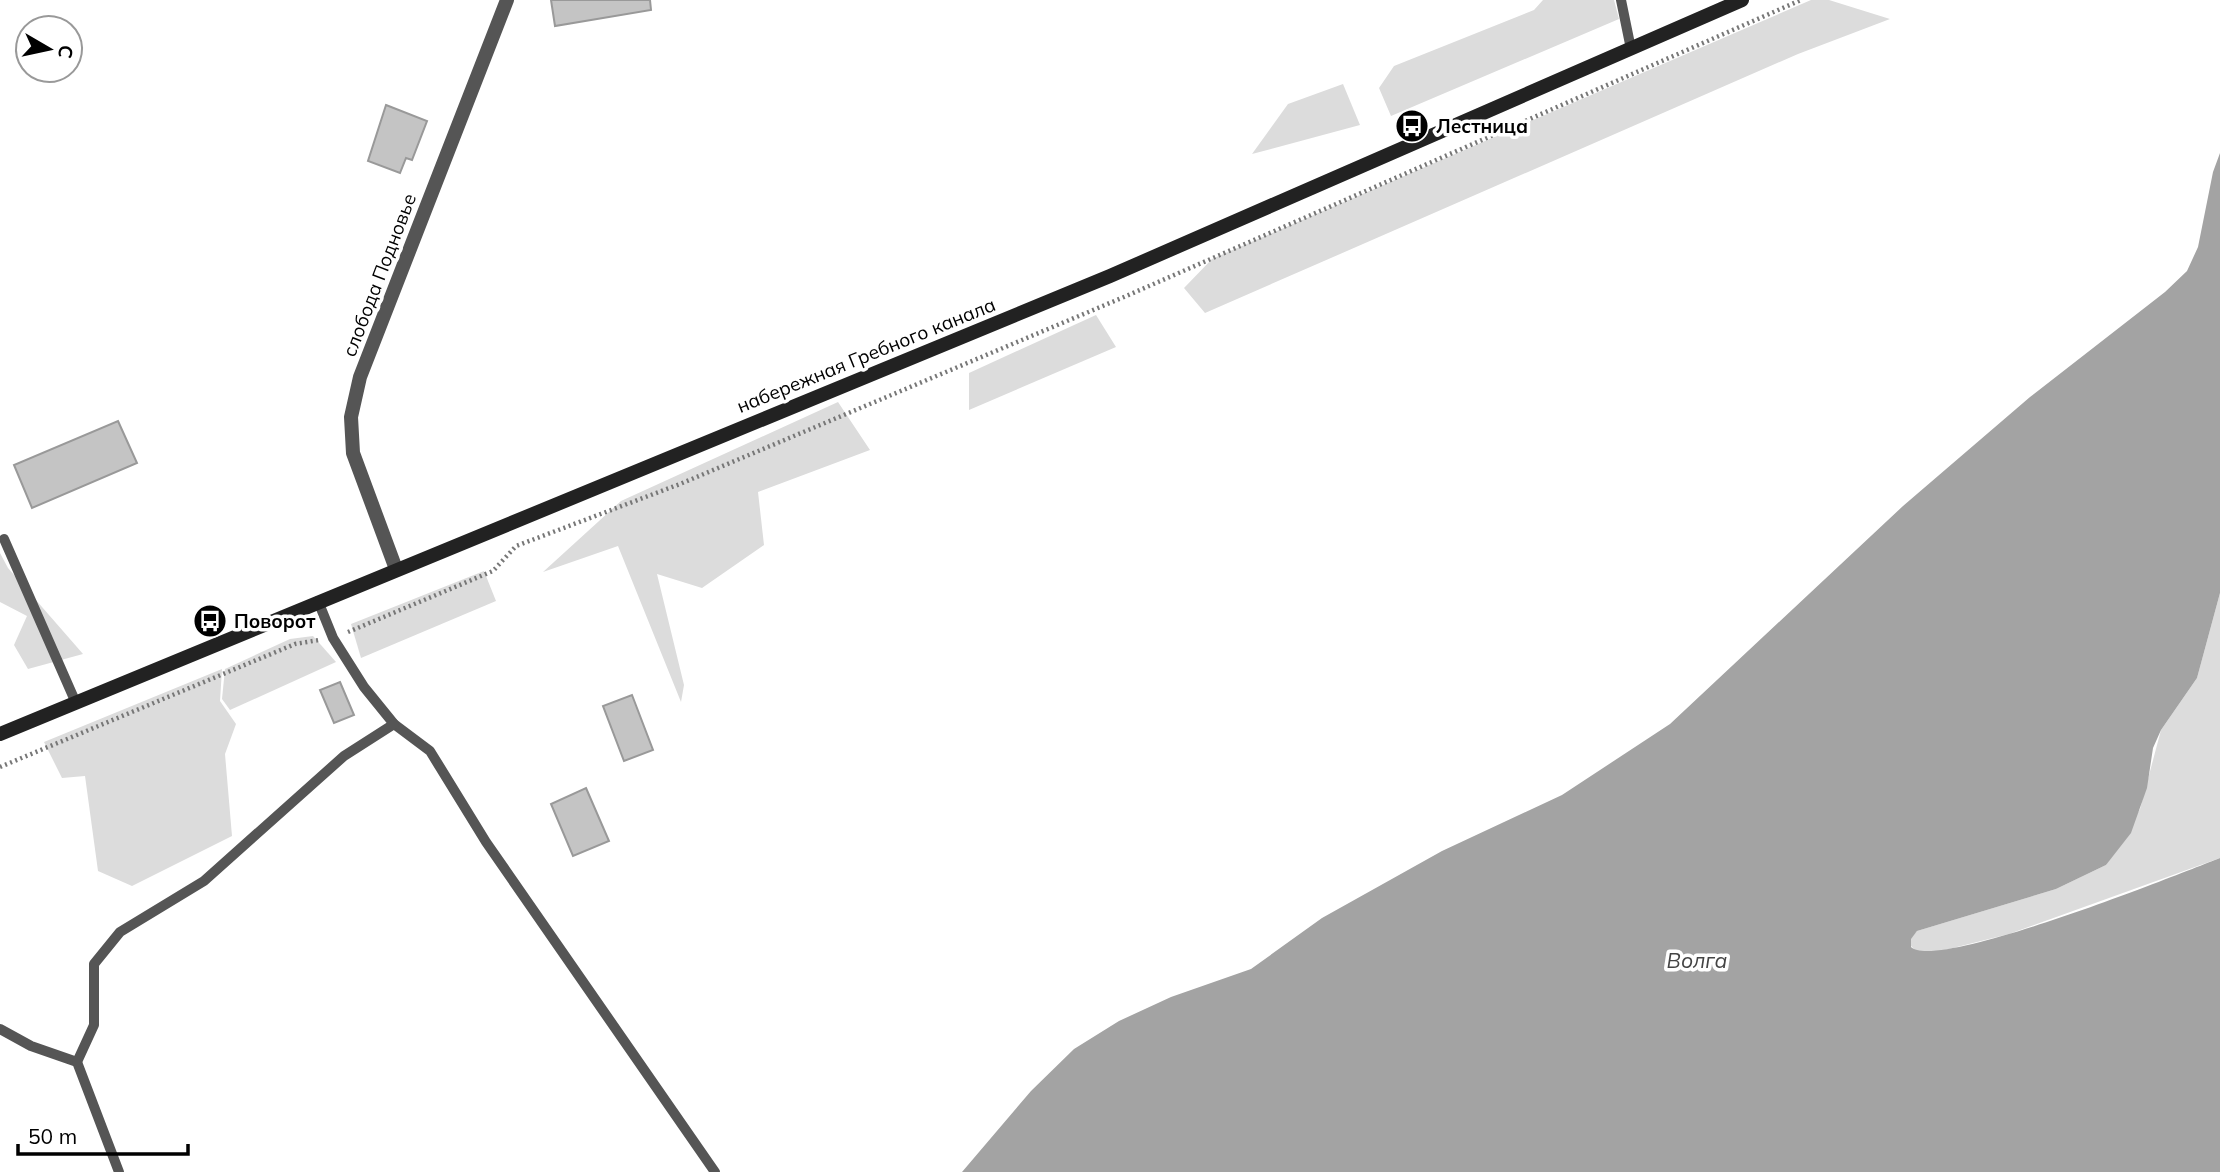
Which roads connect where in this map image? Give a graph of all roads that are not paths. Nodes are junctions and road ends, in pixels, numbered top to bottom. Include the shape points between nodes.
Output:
1 (507, 0) edge
2 (1621, 0) edge
3 (1742, 0) edge
4 (1631, 49) junction
5 (4, 538) dead end
6 (396, 569) junction
7 (318, 601) junction
8 (76, 703) junction
9 (394, 724) junction
10 (0, 734) edge
11 (0, 1029) edge
12 (77, 1062) junction
13 (119, 1172) edge
14 (715, 1172) edge

1 - 6 street, слобода Подновье via 360,377 351,417 353,453
2 - 4 lane
3 - 4 street, набережная Гребного канала
4 - 6 street, набережная Гребного канала via 1110,276
5 - 8 lane
6 - 7 street, набережная Гребного канала
7 - 8 street, набережная Гребного канала
7 - 9 lane via 333,638
8 - 10 street, набережная Гребного канала
9 - 12 lane via 344,756 204,881 120,932 94,964 94,1025
9 - 14 lane via 430,751 486,842
11 - 12 lane
12 - 13 lane

